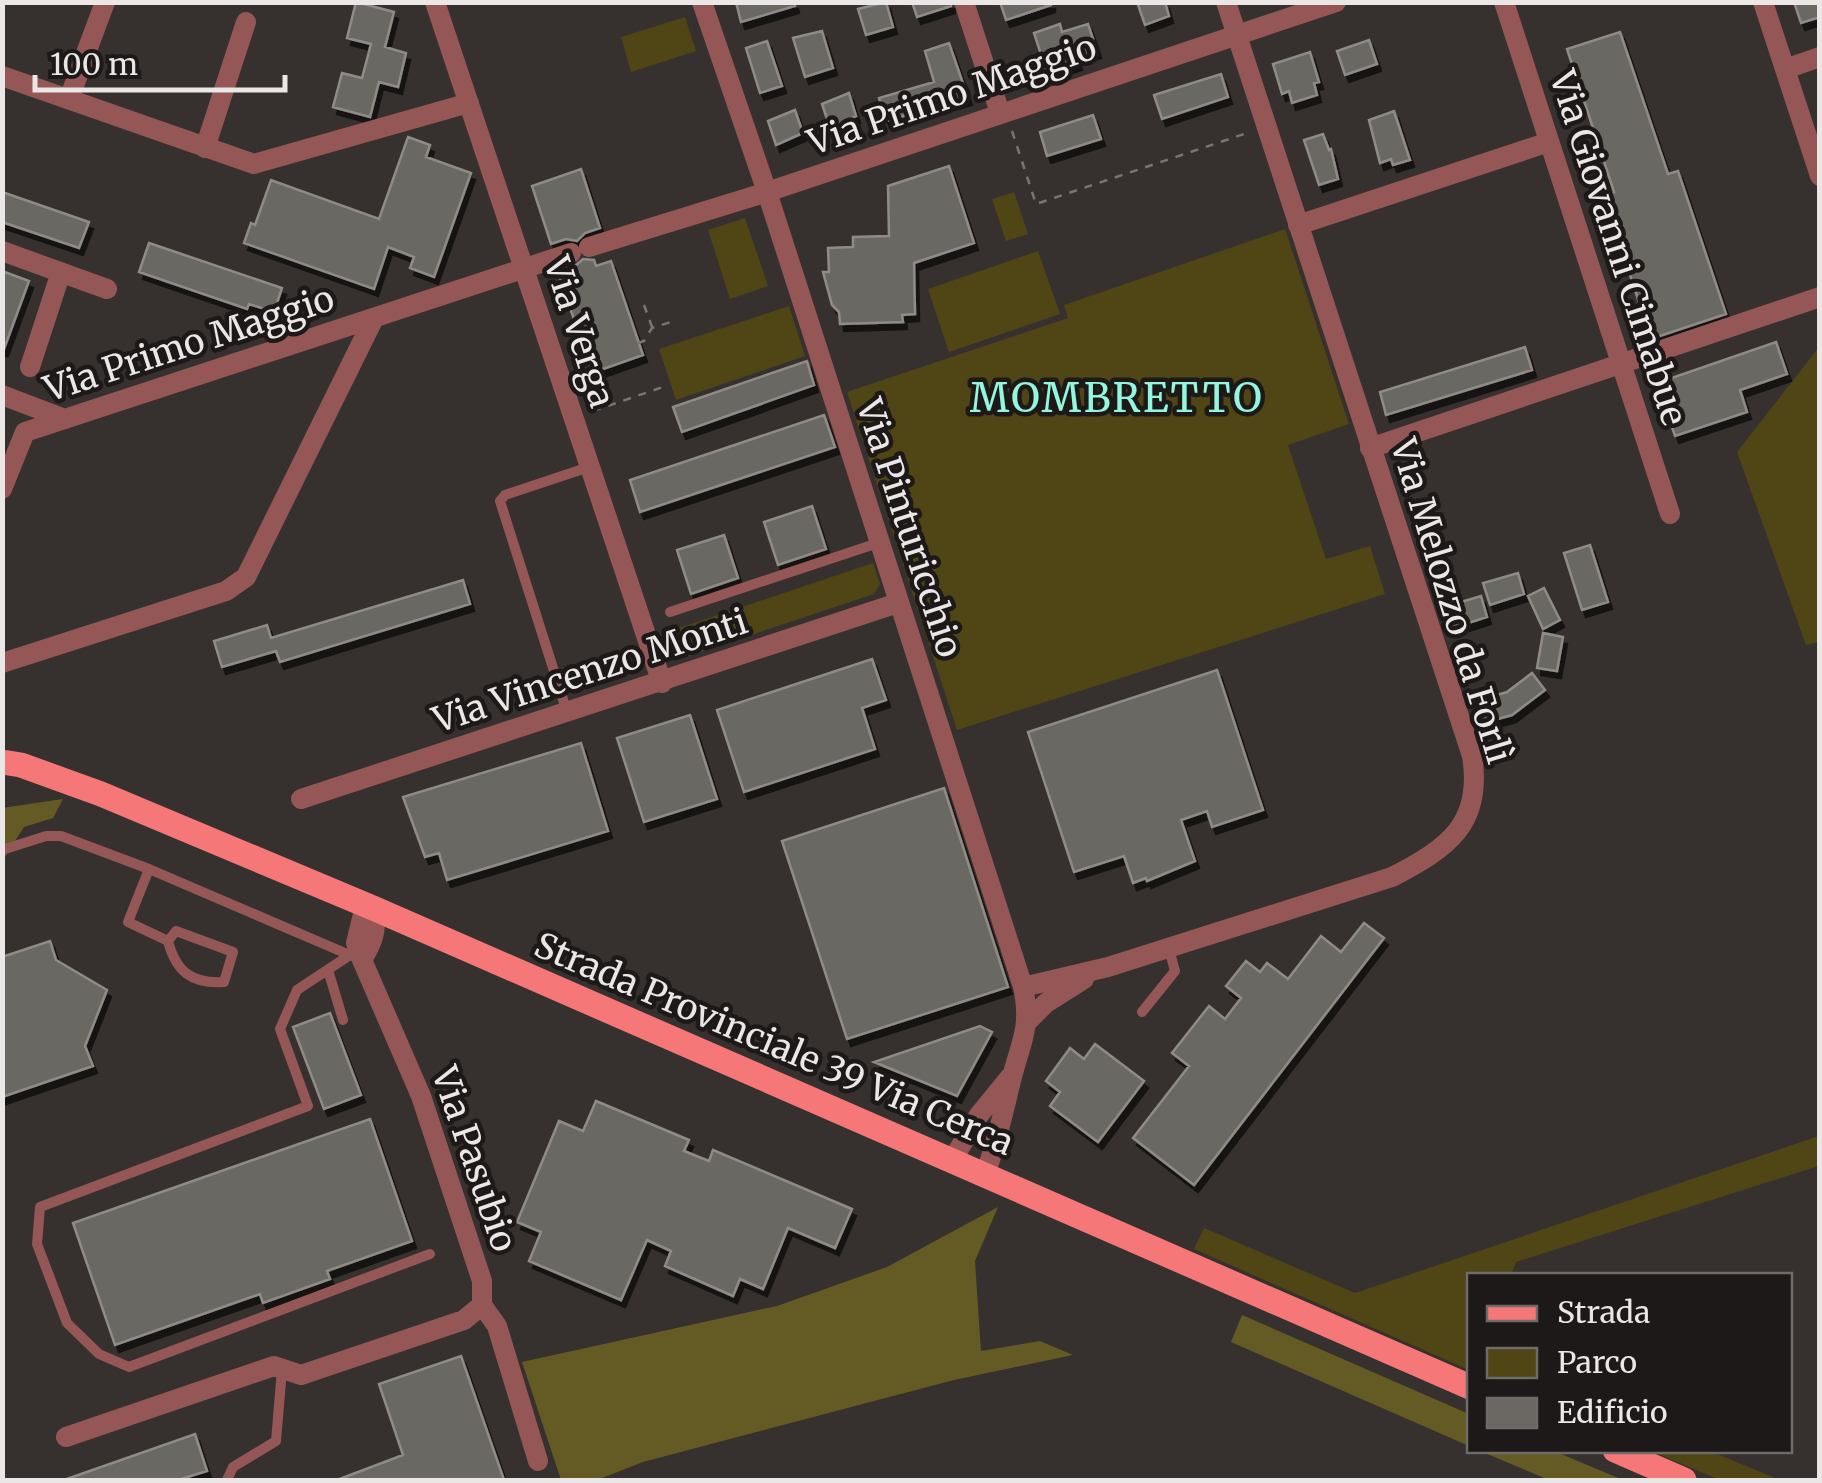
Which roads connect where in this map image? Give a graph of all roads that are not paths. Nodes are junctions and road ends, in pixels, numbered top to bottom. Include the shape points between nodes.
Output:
1 (105, 2) edge
2 (435, 2) edge
3 (702, 2) edge
4 (964, 2) edge
5 (1226, 2) edge
6 (1336, 2) edge
7 (1504, 2) edge
8 (1763, 2) edge
9 (246, 22) dead end
10 (1237, 35) junction
11 (1820, 57) edge
12 (1784, 69) junction
13 (2, 76) edge
14 (69, 99) junction
15 (468, 103) junction
16 (1003, 112) junction
17 (1549, 142) junction
18 (205, 148) junction
19 (1820, 176) edge
20 (768, 192) junction
21 (1298, 226) junction
22 (2, 251) edge
23 (524, 269) junction
24 (61, 272) junction
25 (107, 289) dead end
26 (1820, 297) edge
27 (374, 318) junction
28 (1622, 364) junction
29 (30, 367) dead end
30 (2, 394) edge
31 (64, 420) junction
32 (1370, 448) junction
33 (590, 467) junction
34 (2, 489) edge
35 (1670, 514) dead end
36 (878, 543) junction
37 (898, 603) junction
38 (670, 612) dead end
39 (2, 663) edge
40 (662, 683) junction
41 (568, 713) junction
42 (2, 765) edge
43 (301, 799) dead end
44 (2, 850) edge
45 (149, 869) junction
46 (373, 908) junction
47 (168, 941) junction
48 (1169, 948) junction
49 (356, 957) junction
50 (1108, 967) junction
51 (328, 970) junction
52 (1023, 987) junction
53 (1142, 1012) dead end
54 (343, 1020) dead end
55 (1026, 1023) junction
56 (1012, 1076) junction
57 (953, 1160) junction
58 (985, 1174) junction
59 (430, 1254) dead end
60 (482, 1305) junction
61 (282, 1369) junction
62 (1467, 1385) edge
63 (66, 1437) dead end
64 (1622, 1453) edge
65 (538, 1461) dead end
66 (227, 1480) edge
67 (1684, 1480) edge

1 - 14 street
2 - 15 street, Via Verga
3 - 20 street, Via Pinturicchio
4 - 16 street
5 - 10 street, Via Melozzo da Forlì
6 - 10 street, Via Primo Maggio
7 - 17 street, Via Giovanni Cimabue
8 - 12 street
9 - 18 street
10 - 16 street, Via Primo Maggio
10 - 21 street, Via Melozzo da Forlì
11 - 12 street
12 - 19 street
13 - 14 street
14 - 18 street
15 - 18 street via 261,164
15 - 23 street, Via Verga
16 - 20 street, Via Primo Maggio
17 - 21 street
17 - 28 street, Via Giovanni Cimabue
20 - 23 street, Via Primo Maggio
20 - 36 street, Via Pinturicchio
21 - 32 street, Via Melozzo da Forlì
22 - 24 street
23 - 27 street, Via Primo Maggio
23 - 33 street, Via Verga
24 - 25 street
24 - 29 street
26 - 28 street
27 - 31 street, Via Primo Maggio
27 - 39 street, Via Primo Maggio via 246,577 226,591
28 - 32 street
28 - 35 street, Via Giovanni Cimabue
30 - 31 street
31 - 34 street, Via Primo Maggio via 25,432
32 - 48 street, Via Melozzo da Forlì via 1472,756 1474,799 1446,843 1392,877
33 - 40 street, Via Verga
33 - 41 lane via 500,501
36 - 37 street, Via Pinturicchio
36 - 38 lane
37 - 40 street, Via Vincenzo Monti
37 - 52 street, Via Pinturicchio
40 - 41 street, Via Vincenzo Monti
41 - 43 street, Via Vincenzo Monti
42 - 46 main road, Strada Provinciale 39 Via Cerca via 101,794
44 - 45 lane via 61,836
45 - 47 lane via 128,922
45 - 49 lane
46 - 49 street via 371,945
46 - 57 main road, Strada Provinciale 39 Via Cerca
47 - 47 lane via 176,930 233,952 224,982 181,971
48 - 50 street, Via Melozzo da Forlì
48 - 53 lane via 1175,970
49 - 51 lane
49 - 60 street, Via Pasubio via 420,1096 482,1281
50 - 52 street, Via Melozzo da Forlì
50 - 55 street via 1062,992
51 - 54 lane
51 - 59 lane via 297,990 280,1029 308,1106 40,1206 37,1244 67,1323 99,1354 129,1367
52 - 55 street, Via Pinturicchio
55 - 56 street, Via Pinturicchio
56 - 57 street via 979,1114
56 - 58 street, Via Pinturicchio
57 - 58 main road, Strada Provinciale 39 Via Cerca
58 - 62 main road, Strada Provinciale 39 Via Cerca
60 - 61 street, Via Pasubio via 464,1320 301,1375
60 - 65 street via 497,1326
61 - 63 street, Via Pasubio via 274,1366
61 - 66 lane via 276,1441 232,1467
64 - 67 main road

